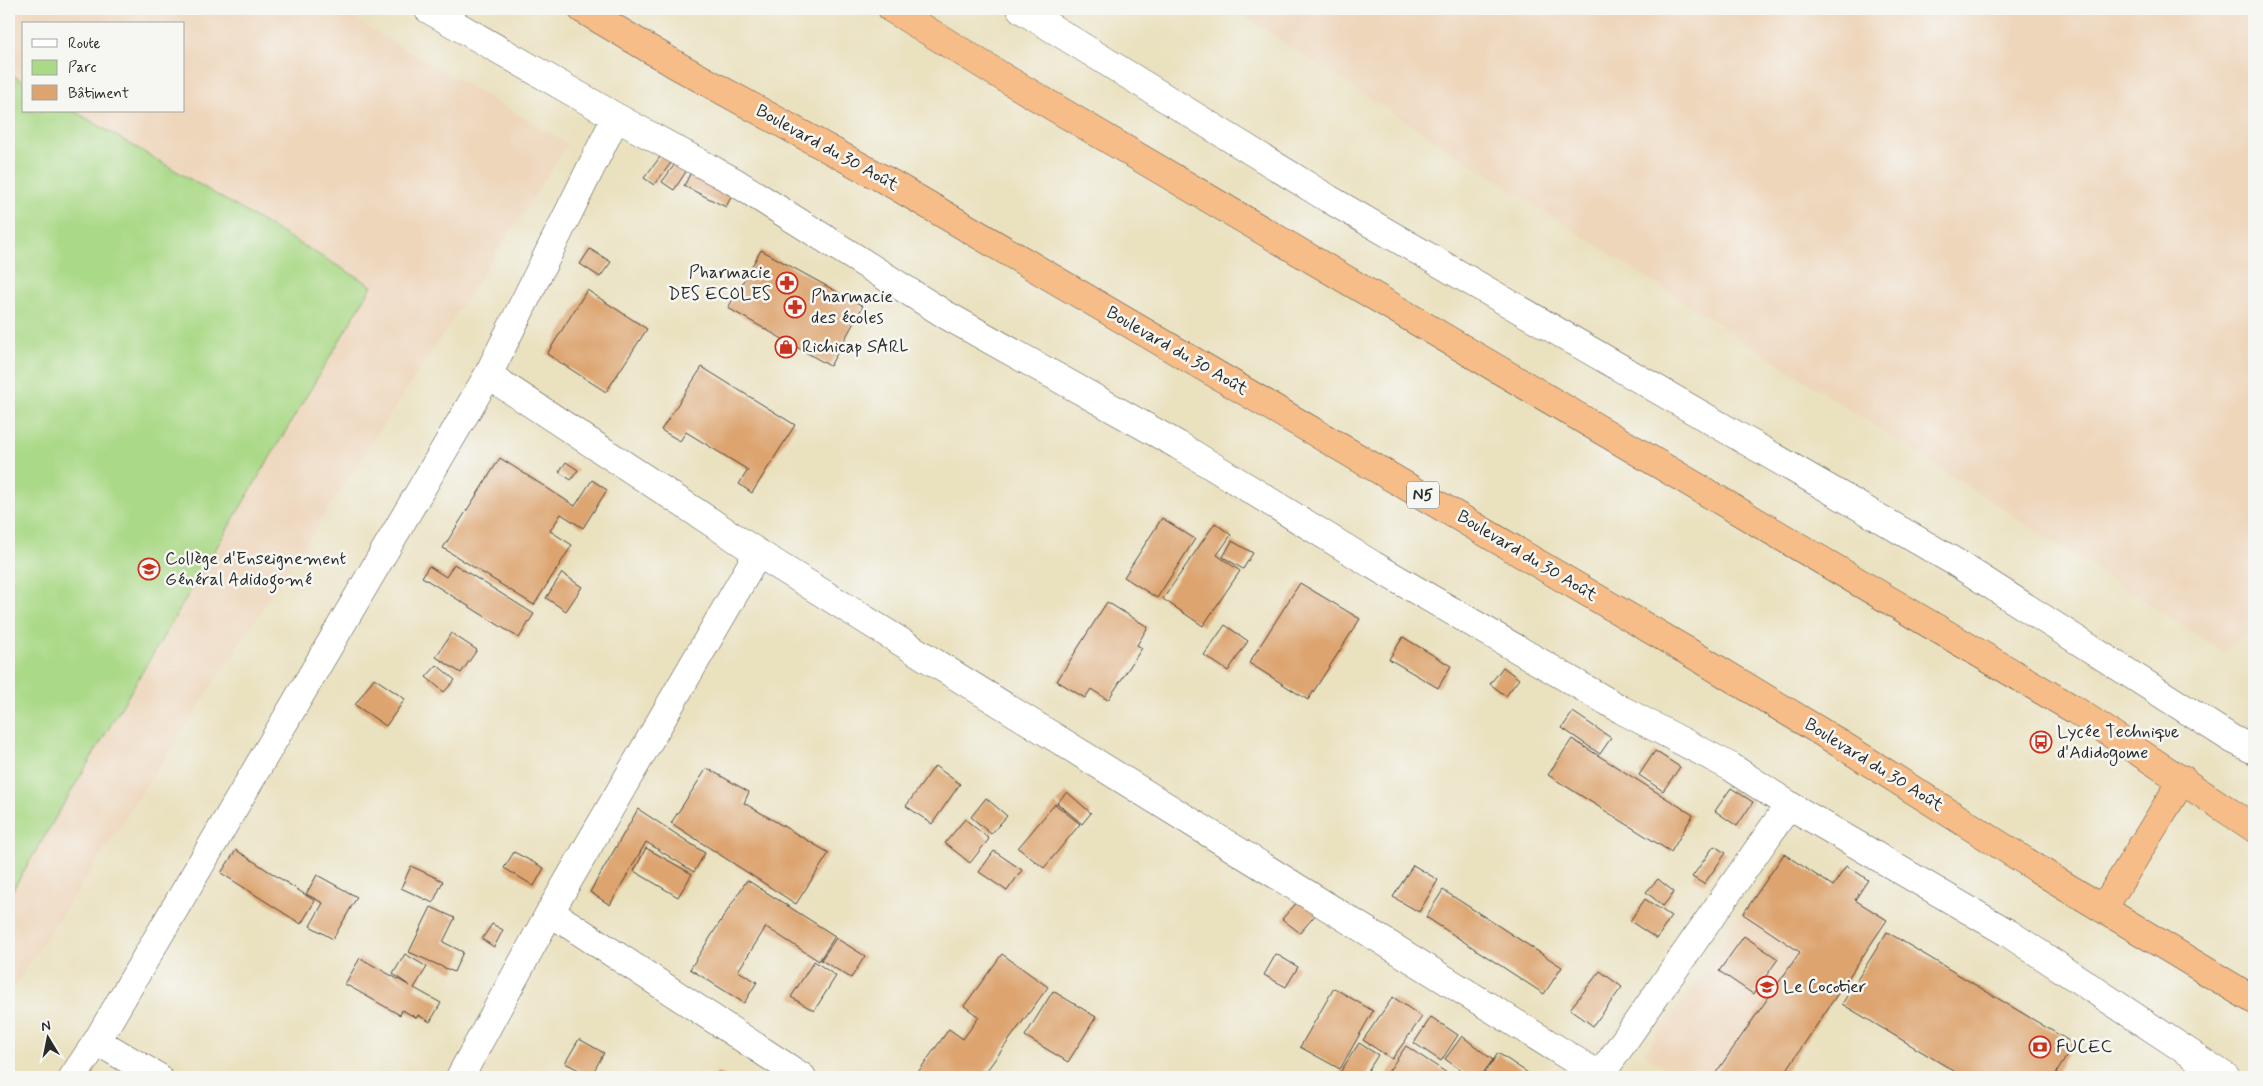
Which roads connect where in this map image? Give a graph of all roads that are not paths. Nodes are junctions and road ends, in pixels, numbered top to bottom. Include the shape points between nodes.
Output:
1 (428, 9) edge
2 (582, 9) edge
3 (892, 9) edge
4 (1021, 9) edge
5 (616, 118) junction
6 (488, 375) junction
7 (758, 553) junction
8 (2254, 750) edge
9 (2183, 779) junction
10 (1789, 806) junction
11 (2254, 828) edge
12 (2103, 909) junction
13 (550, 912) junction
14 (2254, 1000) edge
15 (97, 1041) junction
16 (72, 1077) edge
17 (158, 1077) edge
18 (460, 1077) edge
19 (802, 1077) edge
20 (1601, 1077) edge
21 (2226, 1077) edge

1 - 5 street
2 - 12 highway, Boulevard du 30 Août / N5 via 894,185 1704,661
3 - 9 highway via 2075,710
4 - 8 street via 1329,199 1955,562
5 - 6 street
5 - 10 street via 735,182 946,315 1178,446 1373,565 1622,710 1731,767
6 - 7 street
6 - 15 street
7 - 13 street
7 - 20 street
9 - 11 highway
9 - 12 highway
10 - 20 street
10 - 21 street via 2008,933
12 - 14 highway, Boulevard du 30 Août / N5
13 - 18 street
13 - 19 street
15 - 16 street
15 - 17 street

